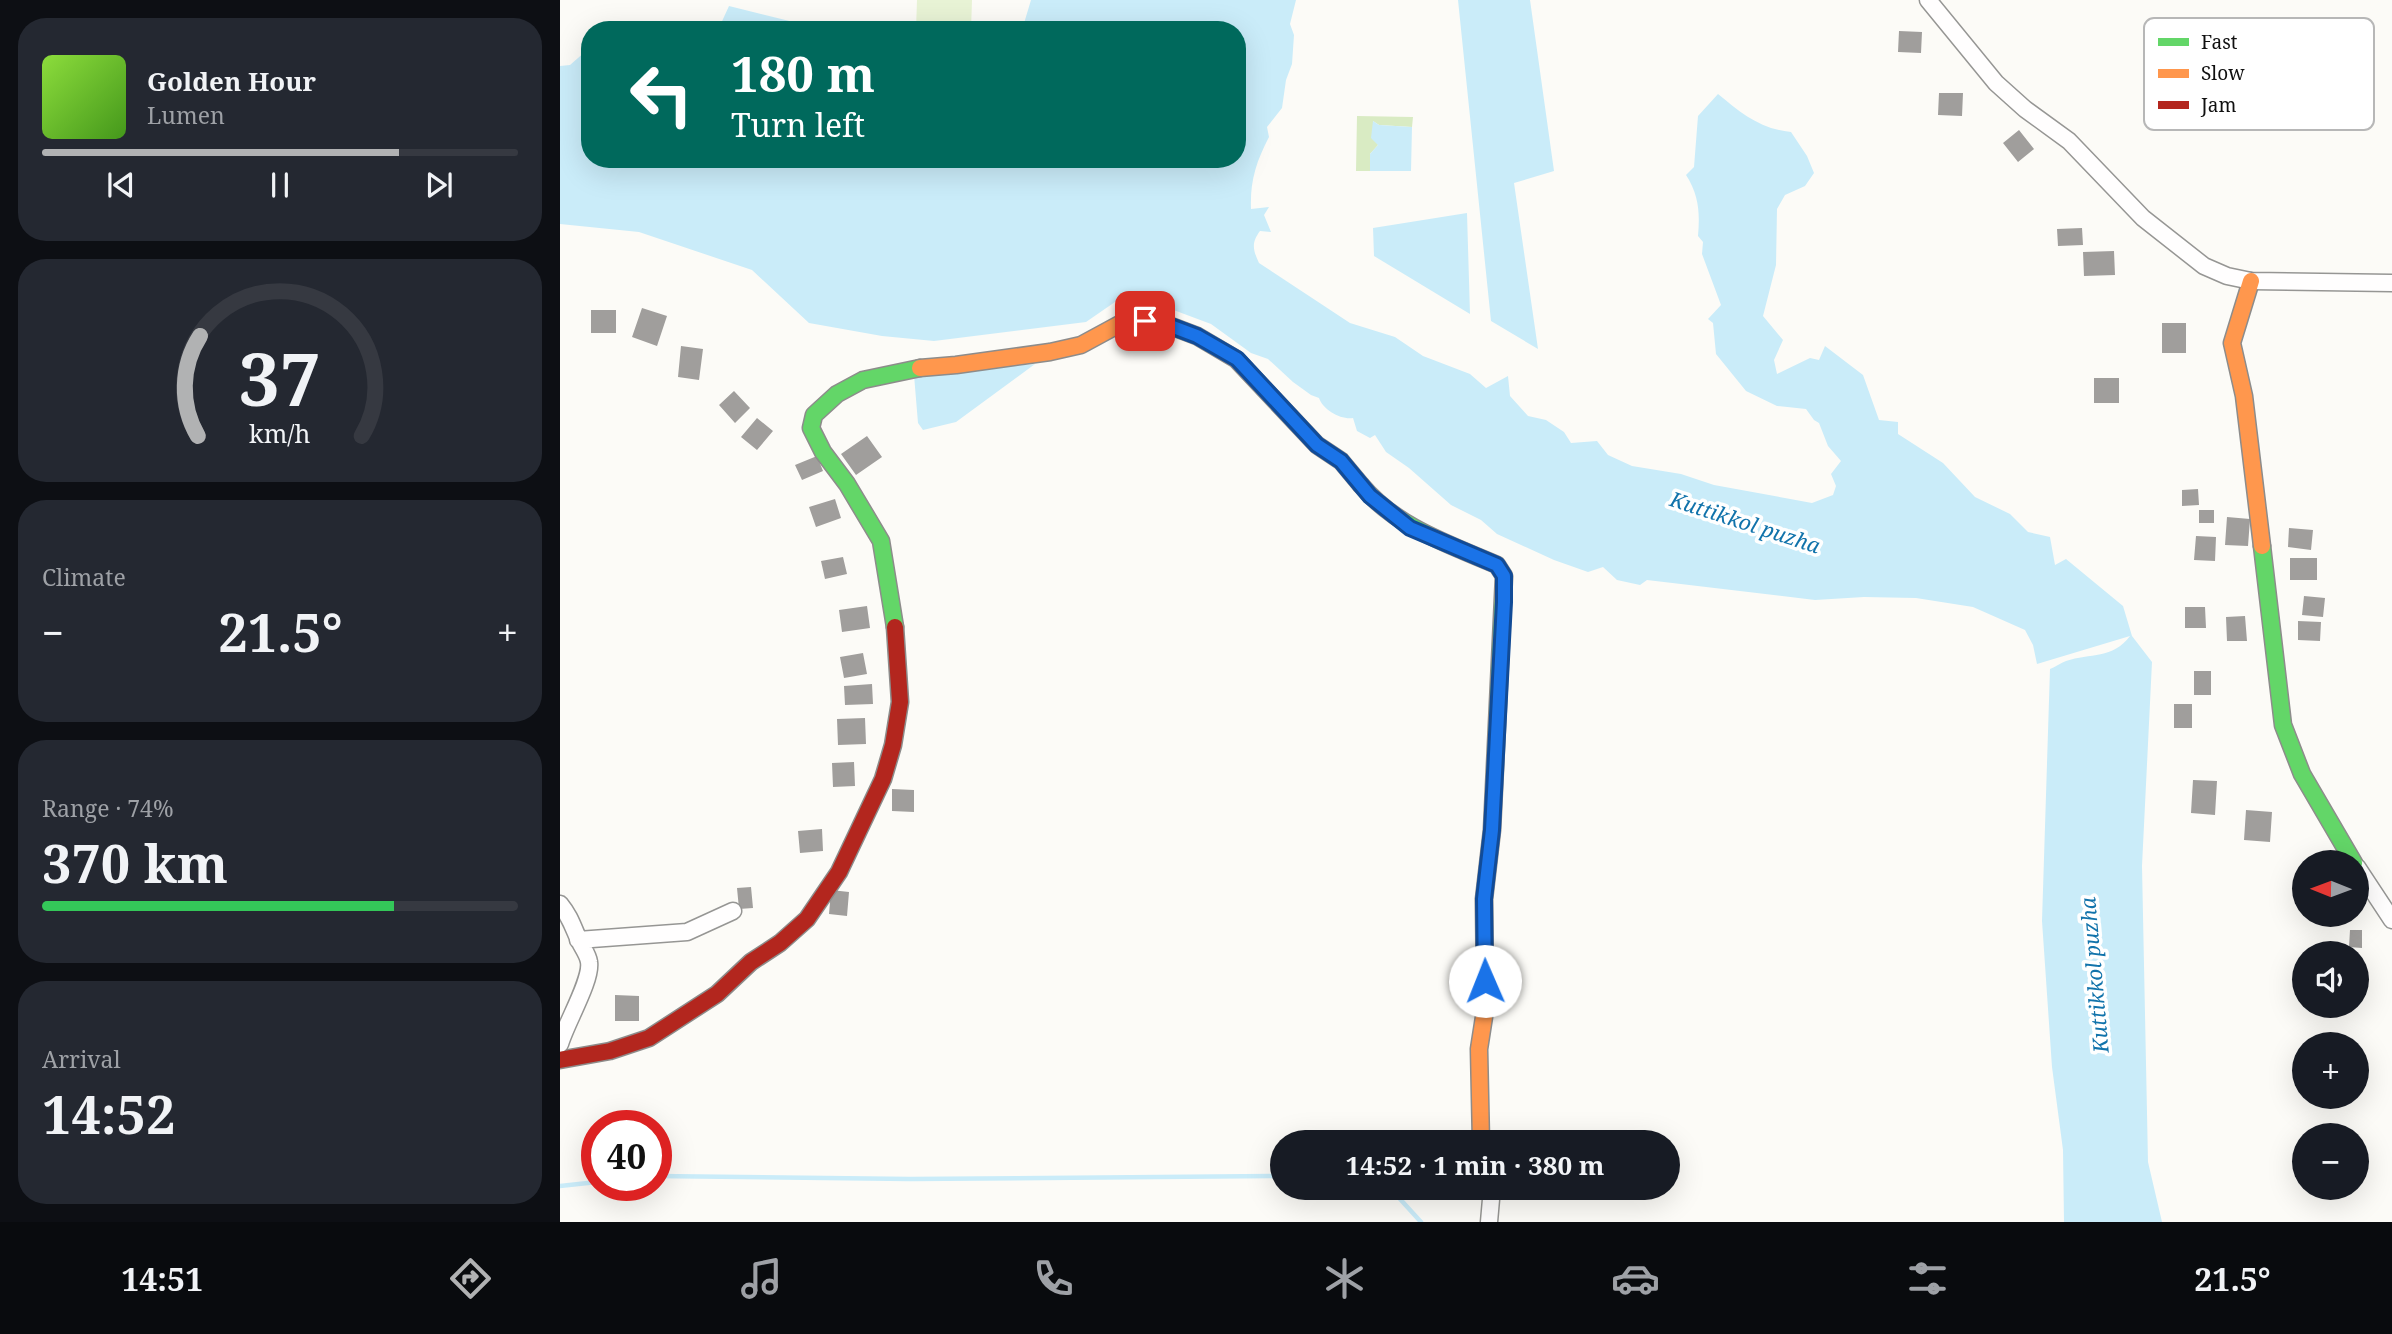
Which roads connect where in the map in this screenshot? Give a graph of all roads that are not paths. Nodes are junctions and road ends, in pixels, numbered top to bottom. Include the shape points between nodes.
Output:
1 (1928, 0) edge
2 (2251, 281) junction
3 (2392, 283) edge
4 (2346, 850) edge
5 (2370, 887) edge
6 (560, 904) edge
7 (733, 911) dead end
8 (2392, 920) edge
9 (578, 940) junction
10 (560, 1044) edge
11 (560, 1060) edge
12 (1481, 1130) edge
13 (1491, 1200) edge
14 (1489, 1222) edge

1 - 2 street via 1996,83 2069,141 2143,218 2204,266
2 - 3 street
2 - 4 street via 2232,343 2244,396 2283,725 2302,774
5 - 8 street
6 - 9 street via 571,917
7 - 9 street via 687,932
9 - 10 street via 589,961 589,975
11 - 12 street via 649,1038 717,994 780,943 807,919 839,872 883,779 900,702 898,645 881,541 823,452 811,428 814,415 836,394 863,380 913,368 1081,345 1129,319 1160,322 1237,359 1317,445 1341,461 1370,496 1410,528 1497,565 1504,576 1492,830 1484,899
13 - 14 street

